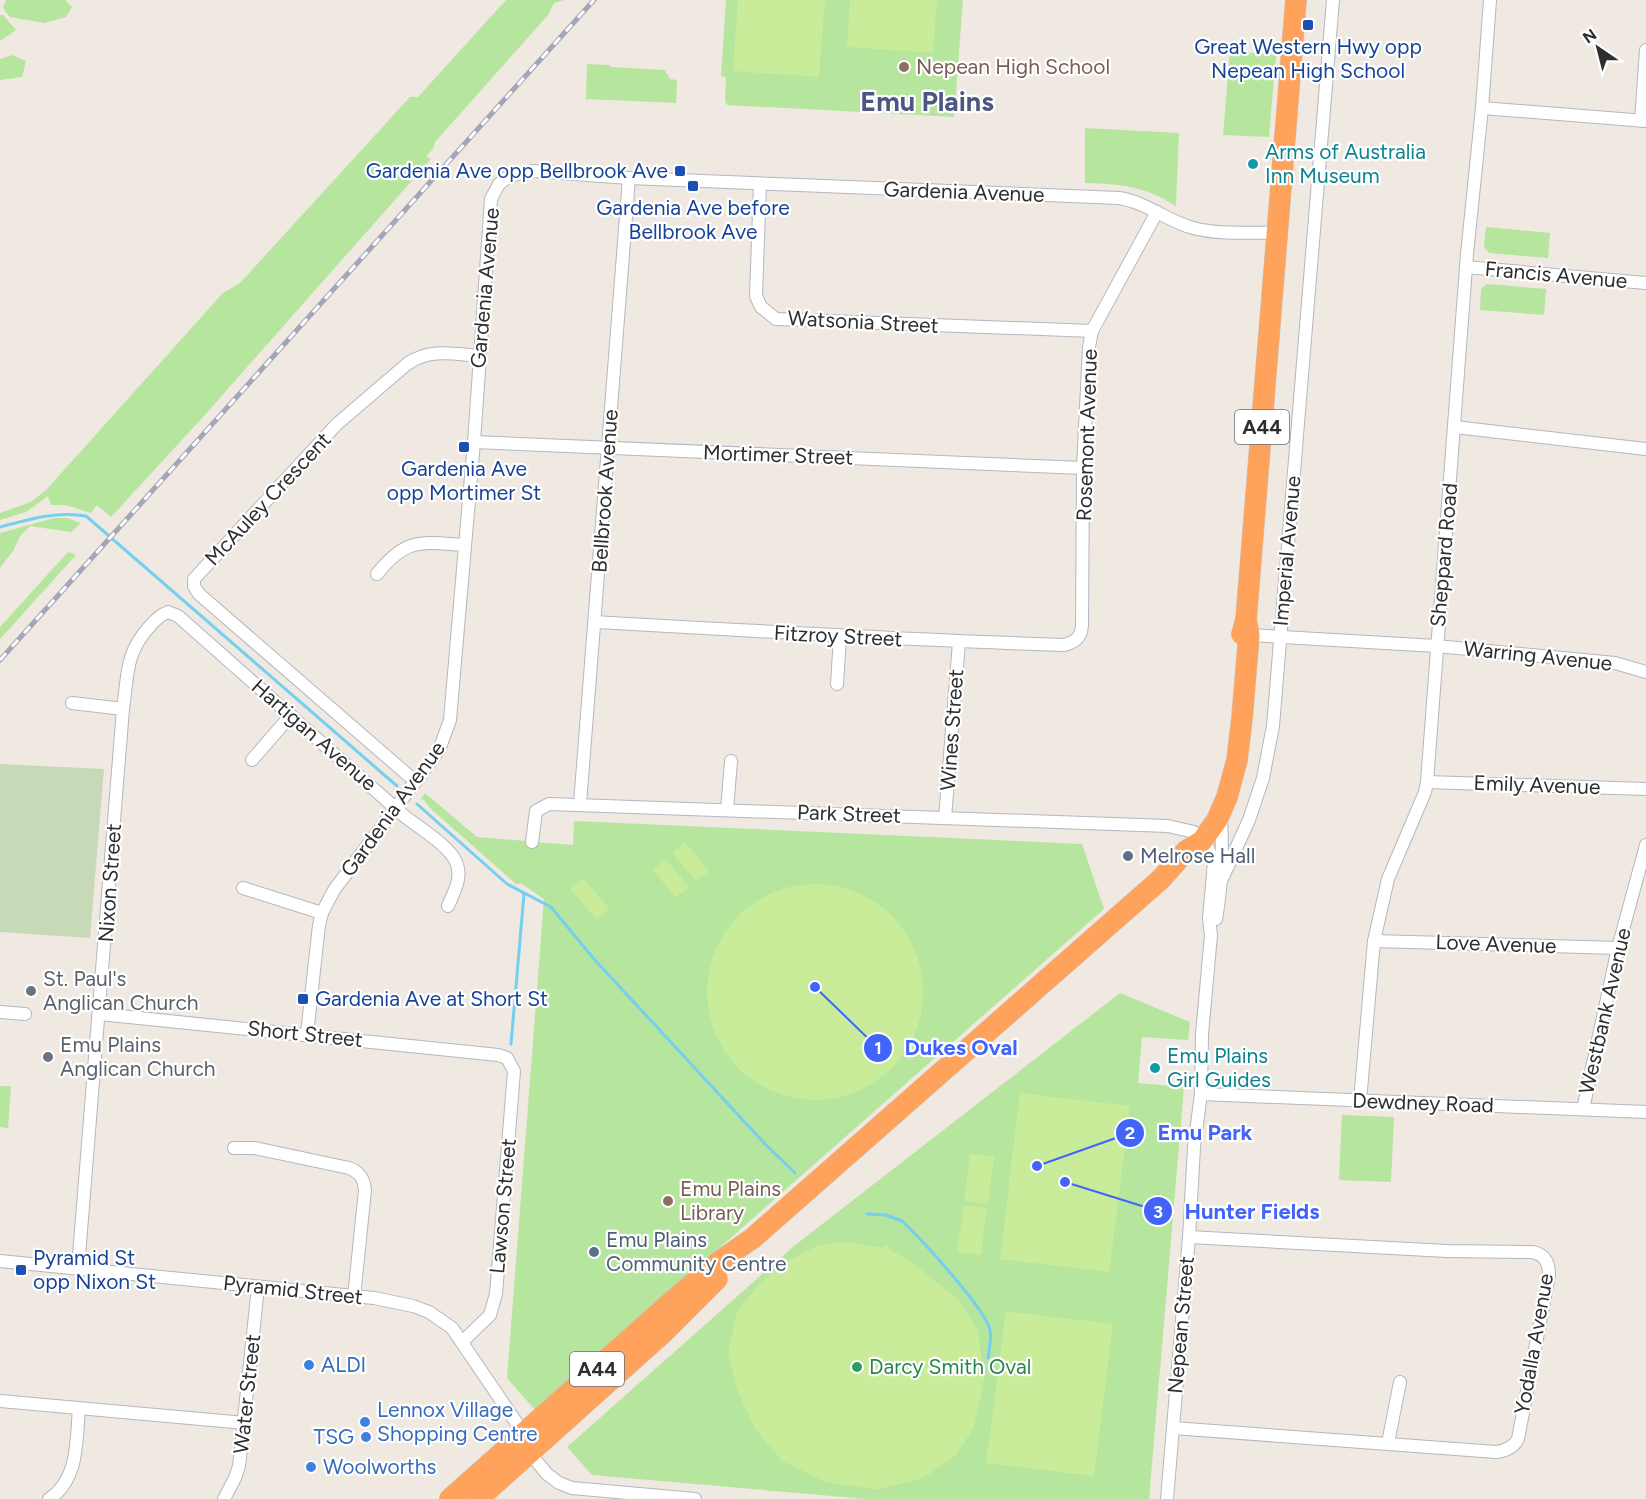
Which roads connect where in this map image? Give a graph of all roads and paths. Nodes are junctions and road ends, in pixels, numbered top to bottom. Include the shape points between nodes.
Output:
1 (1296, 0) edge
2 (1333, 0) edge
3 (1490, 0) edge
4 (1646, 50) edge
5 (1482, 108) junction
6 (1644, 121) edge
7 (629, 178) junction
8 (760, 184) junction
9 (1157, 212) junction
10 (1278, 233) junction
11 (1466, 267) junction
12 (1646, 283) edge
13 (1092, 331) junction
14 (479, 356) junction
15 (1455, 427) junction
16 (474, 442) junction
17 (607, 448) junction
18 (1646, 449) edge
19 (1083, 468) junction
20 (464, 544) junction
21 (377, 574) dead end
22 (160, 615) joint
23 (595, 622) junction
24 (1248, 628) junction
25 (1280, 636) junction
26 (840, 637) junction
27 (1078, 638) joint
28 (958, 642) junction
29 (1436, 646) junction
30 (1646, 672) edge
31 (837, 684) dead end
32 (72, 703) dead end
33 (123, 709) junction
34 (291, 715) junction
35 (252, 760) dead end
36 (731, 761) dead end
37 (416, 782) junction
38 (1427, 782) junction
39 (1646, 789) edge
40 (580, 804) junction
41 (396, 808) junction
42 (727, 810) junction
43 (1220, 813) junction
44 (945, 818) junction
45 (532, 842) dead end
46 (1194, 842) junction
47 (1646, 844) edge
48 (1222, 879) junction
49 (243, 888) dead end
50 (448, 906) dead end
51 (322, 913) junction
52 (1211, 935) junction
53 (1374, 941) junction
54 (1618, 948) junction
55 (0, 1012) edge
56 (25, 1014) dead end
57 (100, 1014) junction
58 (307, 1034) junction
59 (510, 1060) joint
60 (1201, 1094) junction
61 (1360, 1101) junction
62 (1583, 1109) junction
63 (1646, 1112) edge
64 (234, 1148) dead end
65 (1189, 1237) junction
66 (0, 1261) edge
67 (78, 1268) junction
68 (258, 1287) junction
69 (354, 1297) junction
70 (463, 1341) junction
71 (1400, 1382) dead end
72 (0, 1401) edge
73 (79, 1409) junction
74 (245, 1423) junction
75 (1173, 1428) junction
76 (1389, 1443) junction
77 (527, 1444) junction
78 (49, 1499) edge
79 (224, 1499) edge
80 (450, 1499) edge
81 (478, 1499) edge
82 (695, 1499) edge
83 (1167, 1499) edge

1 - 10 highway, A44
2 - 25 street, Imperial Avenue
3 - 5 street, Sheppard Road
4 - 6 street
5 - 6 street
5 - 11 street, Sheppard Road
7 - 8 street, Gardenia Avenue
7 - 14 street, Gardenia Avenue via 533,171 514,173 499,184 491,200
7 - 17 street, Bellbrook Avenue
8 - 9 street, Gardenia Avenue via 1119,198
8 - 13 street, Watsonia Street via 756,296 761,307 776,319
9 - 10 street, Gardenia Avenue via 1203,230
9 - 13 street, Rosemont Avenue
10 - 24 highway, A44
11 - 12 street, Francis Avenue
11 - 15 street, Sheppard Road
13 - 19 street, Rosemont Avenue
14 - 16 street, Gardenia Avenue
14 - 37 street, McAuley Crescent via 430,353 407,364 337,424 194,579 199,594
15 - 18 street
15 - 29 street, Sheppard Road
16 - 17 street, Mortimer Street
16 - 20 street, Gardenia Avenue
17 - 19 street, Mortimer Street
17 - 23 street, Bellbrook Avenue
19 - 27 street, Rosemont Avenue via 1082,626
20 - 21 street via 411,545
20 - 37 street, Gardenia Avenue via 450,720 439,750
22 - 33 street, Nixon Street via 134,646
22 - 34 street, Hartigan Avenue via 168,612 178,616
23 - 26 street, Fitzroy Street
23 - 40 street, Bellbrook Avenue
24 - 25 street, Warring Avenue
24 - 43 highway, A44 via 1236,760
24 - 46 highway, A44 via 1242,634 1233,724 1224,767
25 - 29 street, Warring Avenue
25 - 48 street, Imperial Avenue via 1273,726 1263,778
26 - 28 street, Fitzroy Street
26 - 31 street
27 - 28 street, Fitzroy Street via 1064,645
28 - 44 street, Wines Street
29 - 30 street, Warring Avenue via 1614,663
29 - 38 street, Sheppard Road
32 - 33 street
33 - 57 street, Nixon Street
34 - 35 street
34 - 41 street, Hartigan Avenue
36 - 42 street
37 - 41 street, Gardenia Avenue
38 - 39 street, Emily Avenue
38 - 53 street, Sheppard Road via 1388,879
40 - 42 street, Park Street
40 - 45 street, Park Street via 549,804 539,808
41 - 50 street, Hartigan Avenue via 455,860 459,877
41 - 51 street, Gardenia Avenue via 334,890
42 - 44 street, Park Street
43 - 46 highway, A44
43 - 48 street, Nepean Street
44 - 46 street, Park Street via 1168,826
46 - 52 street, Nepean Street via 1214,862
46 - 77 highway, A44 via 1161,879 753,1238 688,1310
47 - 54 street, Westbank Avenue
48 - 52 street, Nepean Street
49 - 51 street
51 - 58 street, Gardenia Avenue
52 - 60 street, Nepean Street
53 - 54 street, Love Avenue
53 - 61 street, Sheppard Road
54 - 62 street, Westbank Avenue
55 - 56 street
57 - 58 street, Short Street
57 - 67 street, Nixon Street
58 - 59 street, Short Street via 498,1055
59 - 70 street, Lawson Street via 514,1071 495,1301 490,1315
60 - 61 street, Dewdney Road
60 - 65 street, Nepean Street
61 - 62 street, Dewdney Road
62 - 63 street, Dewdney Road
64 - 69 street via 255,1148 349,1168 364,1180
65 - 75 street, Nepean Street
65 - 76 street, Yodalla Avenue via 1532,1252 1544,1257 1549,1275 1514,1445 1496,1452
66 - 67 street, Pyramid Street
67 - 68 street, Pyramid Street
68 - 69 street, Pyramid Street
68 - 74 street, Water Street
69 - 70 street, Pyramid Street via 403,1303 429,1312
70 - 77 street, Pyramid Street
71 - 76 street
72 - 73 street
73 - 74 street
73 - 78 street via 73,1467 66,1482
74 - 79 street, Water Street via 239,1466
75 - 76 street, Yodalla Avenue
75 - 83 street, Nepean Street
77 - 80 highway, A44
77 - 81 highway, A44
77 - 82 street, Pyramid Street via 547,1474 572,1488

